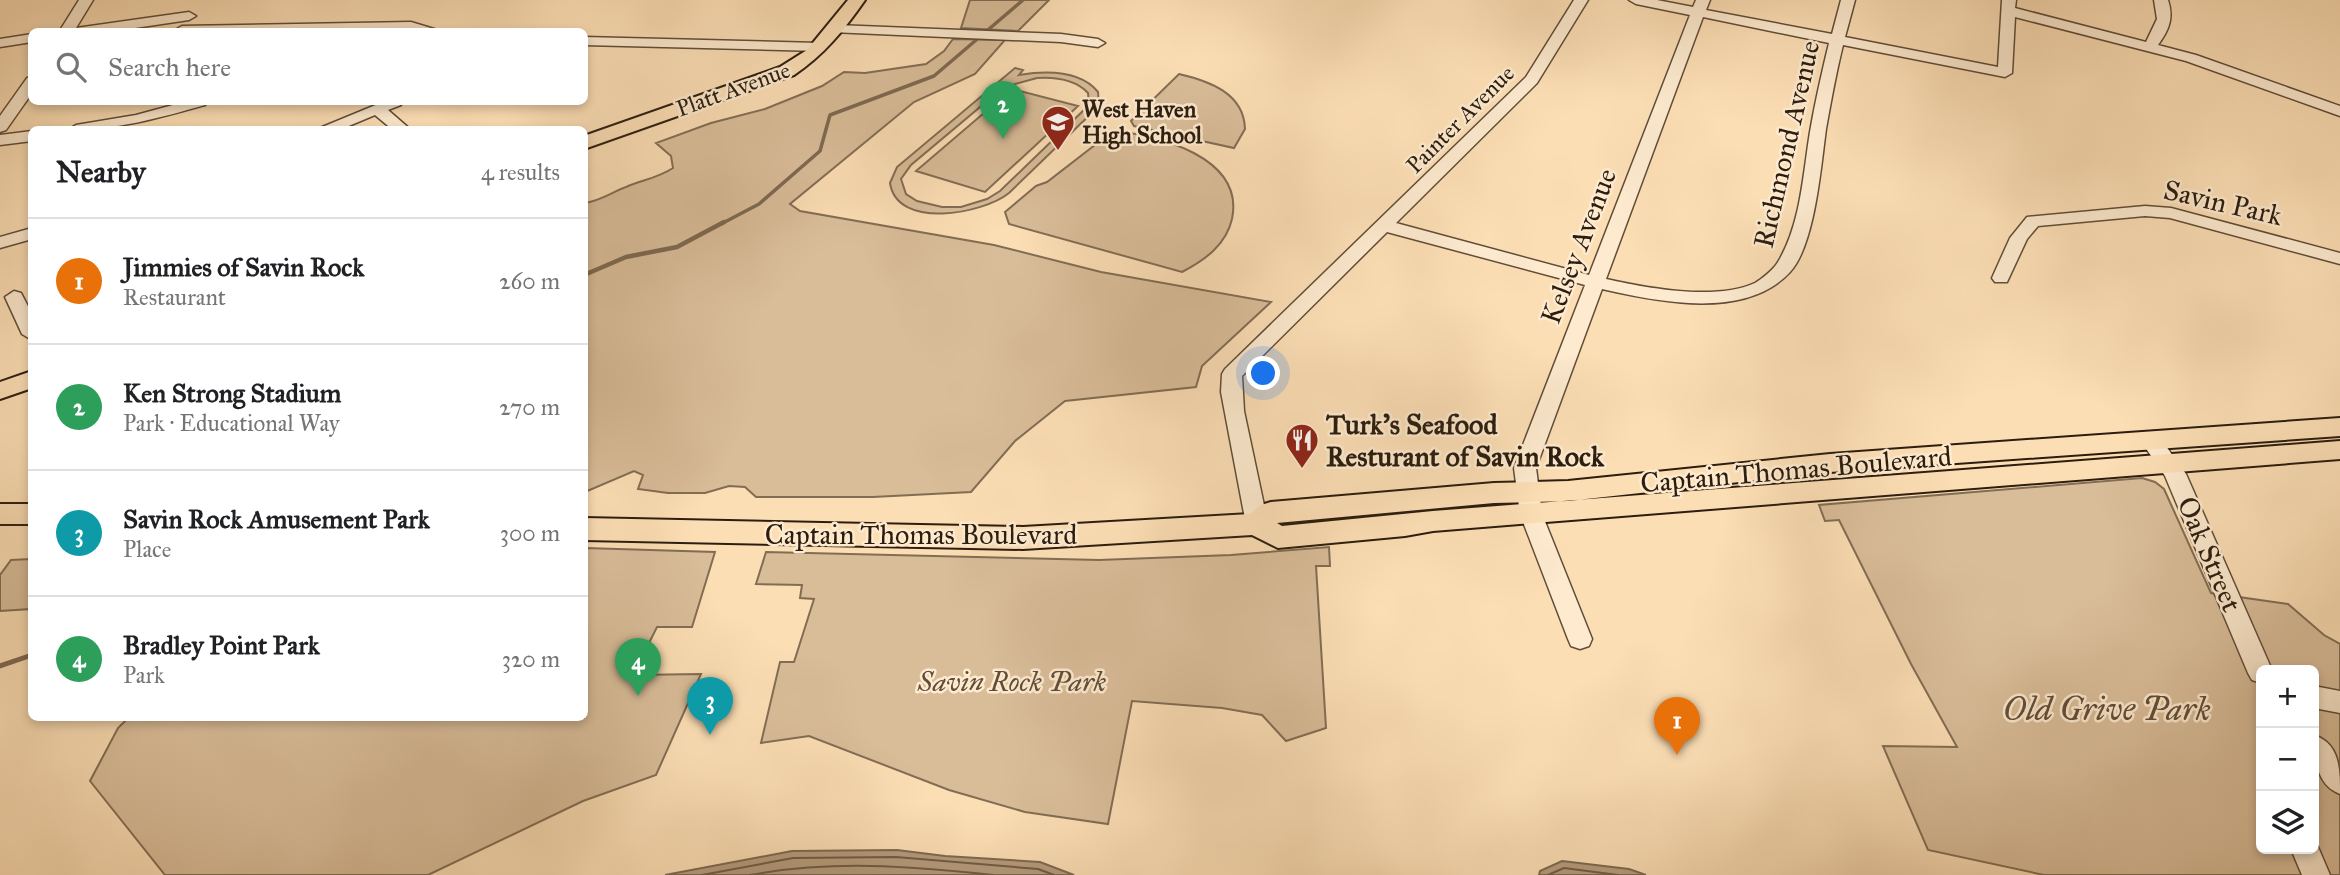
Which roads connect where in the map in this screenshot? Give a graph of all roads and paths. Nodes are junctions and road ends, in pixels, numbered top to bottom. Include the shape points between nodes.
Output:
1 (86, 0) edge
2 (197, 0) edge
3 (857, 0) edge
4 (1581, 0) edge
5 (1636, 0) edge
6 (1847, 0) edge
7 (2161, 0) edge
8 (1700, 6) edge
9 (2009, 6) edge
10 (189, 16) junction
11 (68, 28) edge
12 (103, 28) edge
13 (183, 28) edge
14 (346, 28) edge
15 (420, 28) edge
16 (836, 29) junction
17 (28, 39) edge
18 (1837, 40) junction
19 (588, 41) edge
20 (0, 43) edge
21 (1098, 43) dead end
22 (2150, 46) junction
23 (819, 47) junction
24 (28, 88) edge
25 (144, 105) edge
26 (189, 105) edge
27 (388, 105) edge
28 (377, 109) junction
29 (2340, 111) edge
30 (137, 119) junction
31 (108, 126) edge
32 (333, 126) edge
33 (397, 126) edge
34 (0, 127) edge
35 (28, 136) edge
36 (0, 140) edge
37 (588, 141) edge
38 (1382, 225) junction
39 (28, 234) edge
40 (0, 243) edge
41 (2340, 259) edge
42 (2001, 278) dead end
43 (1594, 282) junction
44 (14, 297) dead end
45 (28, 326) edge
46 (28, 380) edge
47 (0, 391) edge
48 (2340, 427) edge
49 (2340, 450) edge
50 (2159, 451) junction
51 (1528, 503) junction
52 (0, 514) edge
53 (28, 514) edge
54 (1257, 524) junction
55 (588, 530) edge
56 (1580, 639) dead end
57 (2258, 665) edge
58 (2319, 698) edge
59 (2340, 702) edge
60 (2319, 752) edge
61 (2340, 782) edge
62 (2307, 854) edge
63 (2316, 875) edge

1 - 11 street
2 - 10 street
3 - 16 main road, Platt Avenue
4 - 38 street, Painter Avenue via 1532,80
5 - 8 street
6 - 18 street, Richmond Avenue
7 - 22 street via 2166,16
8 - 18 street
8 - 43 street, Kelsey Avenue
9 - 18 street via 2005,73
9 - 22 street
10 - 12 street
10 - 13 street
14 - 15 street
16 - 21 street via 1061,37
16 - 23 main road, Platt Avenue
17 - 20 street
18 - 43 street, Richmond Avenue via 1811,181 1793,248 1777,276 1752,292 1711,297
19 - 23 street
22 - 29 street
23 - 37 main road, Platt Avenue via 800,64 770,79
24 - 34 street
25 - 30 street
26 - 30 street
27 - 28 street
28 - 32 street
28 - 33 street
30 - 31 street
35 - 36 street
38 - 43 street, Richmond Avenue
38 - 54 street, Painter Avenue via 1232,374 1230,393
39 - 40 street
41 - 42 street, Savin Park via 2197,219 2145,211 2033,221 2019,238
43 - 51 street, Kelsey Avenue via 1525,468
44 - 45 street
46 - 47 main road
48 - 50 main road, Captain Thomas Boulevard
49 - 50 main road, Captain Thomas Boulevard
50 - 51 main road, Captain Thomas Boulevard
50 - 57 street, Oak Street via 2191,510
51 - 54 main road, Captain Thomas Boulevard via 1405,526 1278,537
51 - 56 street
52 - 53 main road
54 - 55 main road, Captain Thomas Boulevard via 1023,538
58 - 59 street
60 - 61 street
62 - 63 street

